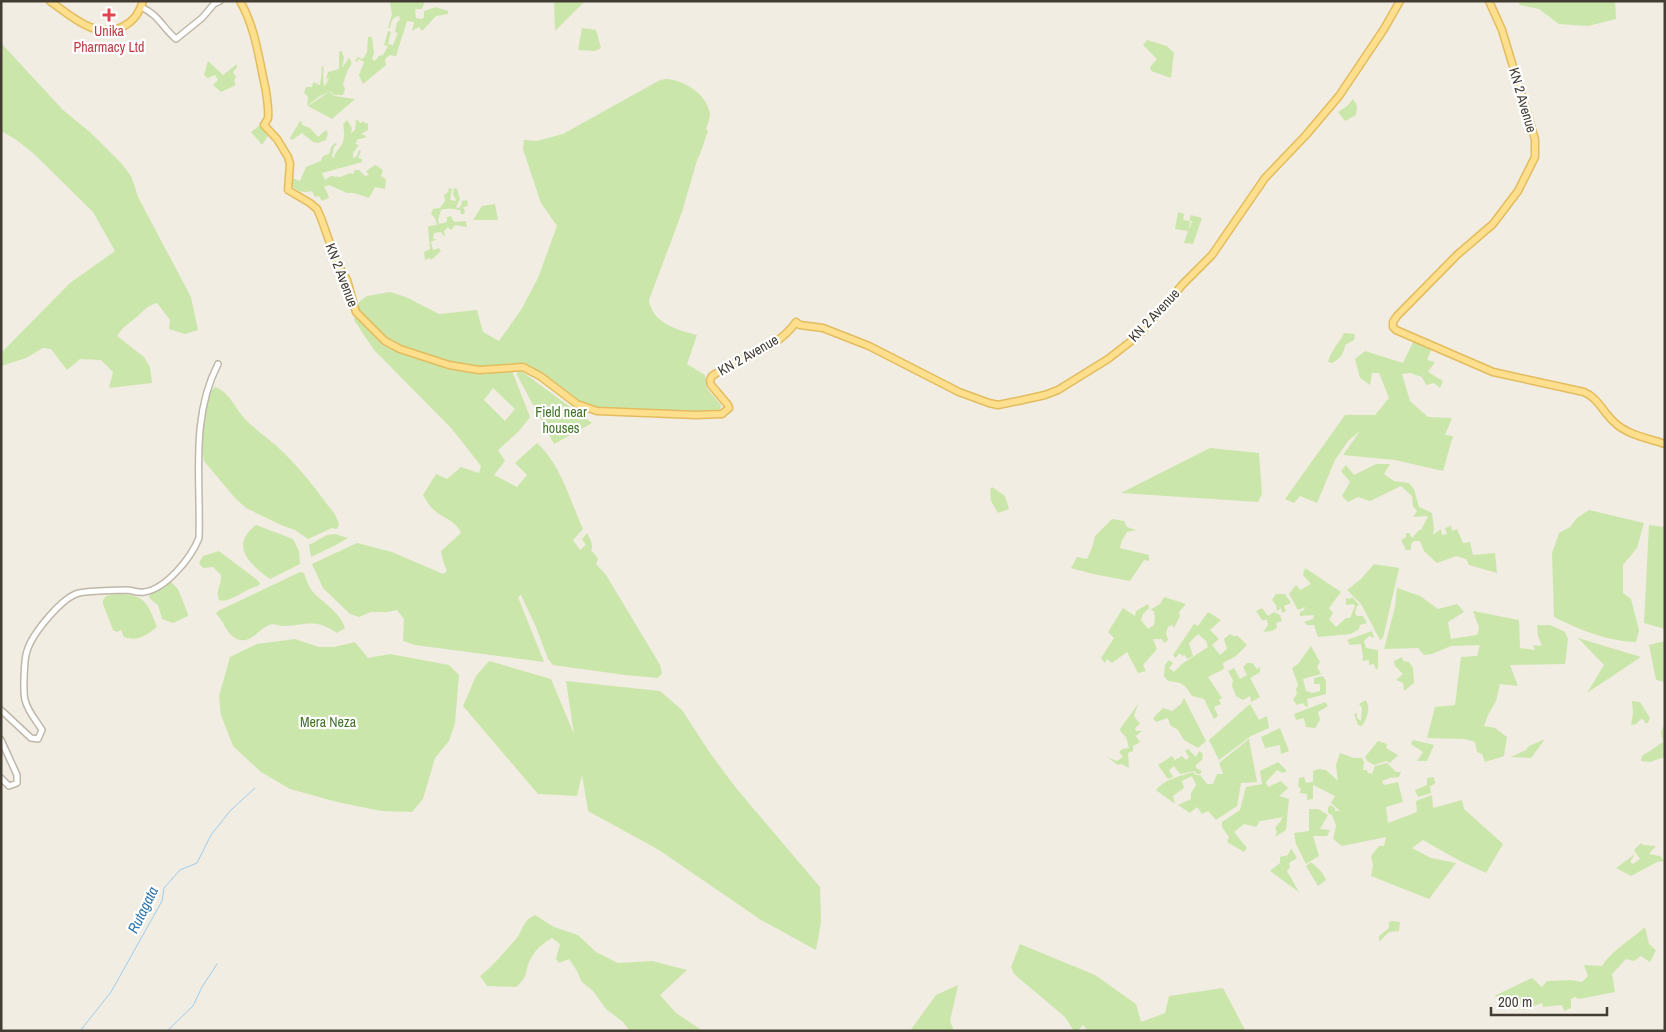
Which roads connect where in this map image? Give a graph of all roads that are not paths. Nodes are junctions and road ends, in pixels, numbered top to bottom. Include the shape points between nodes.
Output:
1 (50, 1) edge
2 (220, 1) edge
3 (240, 1) edge
4 (1400, 1) edge
5 (1489, 1) edge
6 (142, 4) edge
7 (218, 364) dead end
8 (1665, 444) edge
9 (1, 710) edge
10 (1, 740) edge
11 (1, 778) edge

1 - 6 main road via 95,30 118,29 127,25
2 - 6 street via 176,39
3 - 4 main road, KN 2 Avenue via 254,32 265,82 268,118 264,126 284,148 290,164 288,190 317,209 337,263 347,280 356,312 385,342 449,365 479,370 523,367 576,404 597,411 696,415 722,414 729,408 711,384 712,376 765,348 796,322 823,328 864,344 959,392 998,405 1045,395 1071,383 1139,335 1212,255 1265,178 1339,96
5 - 8 main road, KN 2 Avenue via 1505,40 1535,138 1535,157 1505,210 1397,316 1393,326 1493,372 1584,392 1595,399 1620,427
7 - 9 street via 210,379 202,414 197,463 199,538 195,549 174,574 156,588 143,592 79,593 61,603 26,652 25,700 30,714 42,730 38,738 31,738
10 - 11 street via 17,775 17,783 9,786

